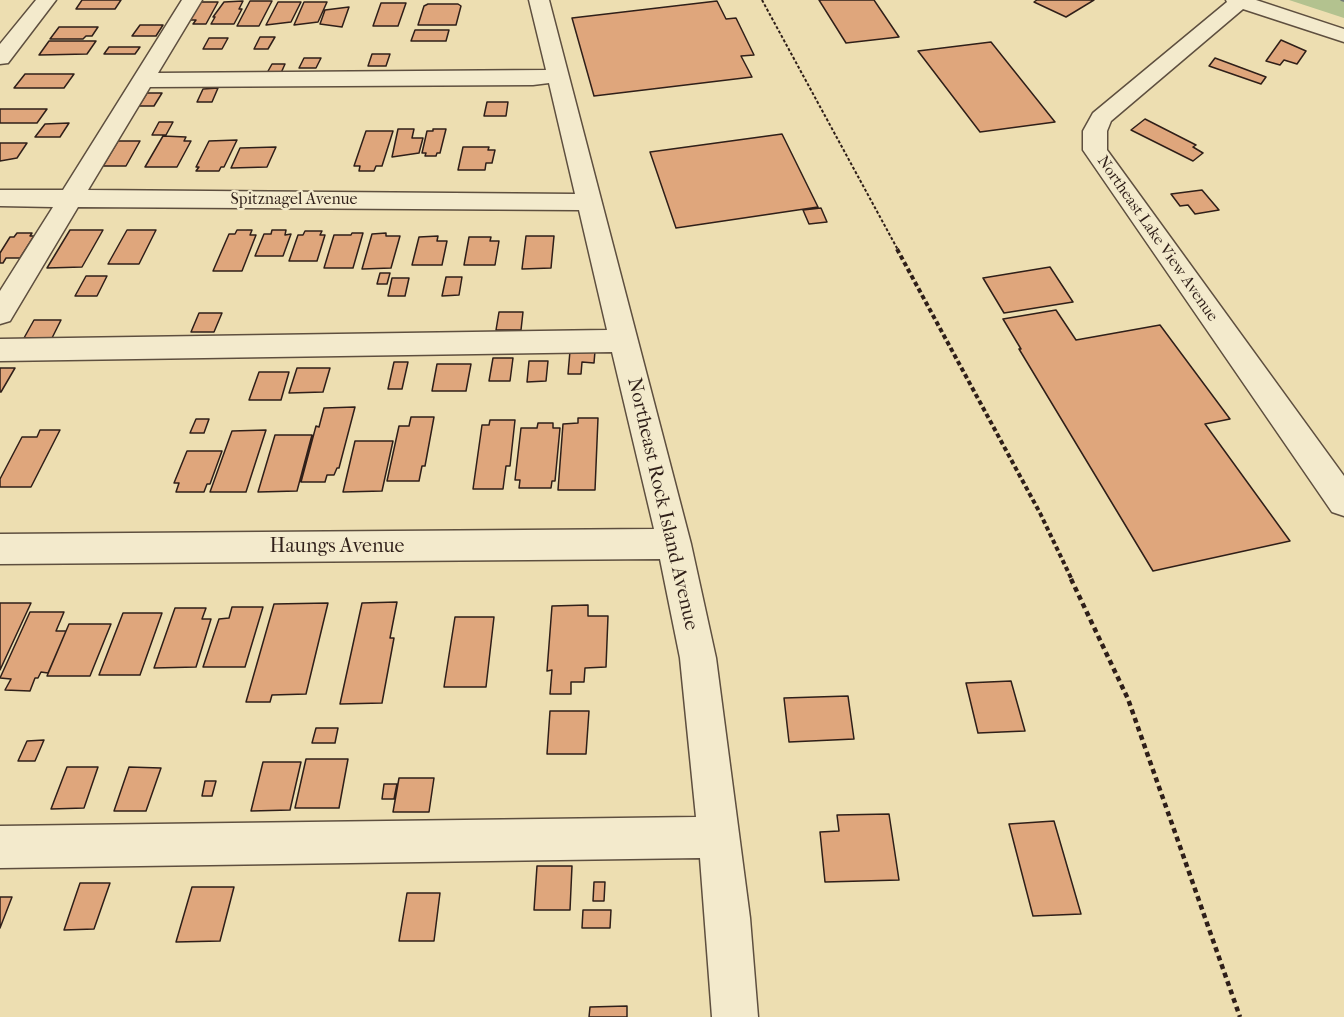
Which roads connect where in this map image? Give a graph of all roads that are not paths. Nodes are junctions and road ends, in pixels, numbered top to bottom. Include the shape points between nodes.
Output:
1 (46, 0) edge
2 (192, 0) edge
3 (539, 0) edge
4 (1238, 1) edge
5 (1344, 36) edge
6 (0, 58) edge
7 (557, 75) junction
8 (143, 80) junction
9 (0, 198) edge
10 (69, 199) junction
11 (589, 202) junction
12 (0, 314) edge
13 (623, 341) junction
14 (0, 350) edge
15 (1344, 502) edge
16 (674, 544) junction
17 (0, 549) edge
18 (719, 837) junction
19 (0, 847) edge
20 (735, 1017) edge

1 - 6 street
2 - 8 street
3 - 7 street, Northeast Rock Island Avenue
4 - 5 street
4 - 15 street, Northeast Lake View Avenue via 1101,118 1095,131 1095,150
7 - 8 street via 506,79
7 - 11 street, Northeast Rock Island Avenue
8 - 10 street
9 - 10 street, Spitznagel Avenue
10 - 11 street, Spitznagel Avenue
10 - 12 street
11 - 13 street, Northeast Rock Island Avenue
13 - 14 street
13 - 16 street, Northeast Rock Island Avenue
16 - 17 street, Haungs Avenue
16 - 18 street, Northeast Rock Island Avenue via 698,658
18 - 19 street
18 - 20 street, Northeast Rock Island Avenue

